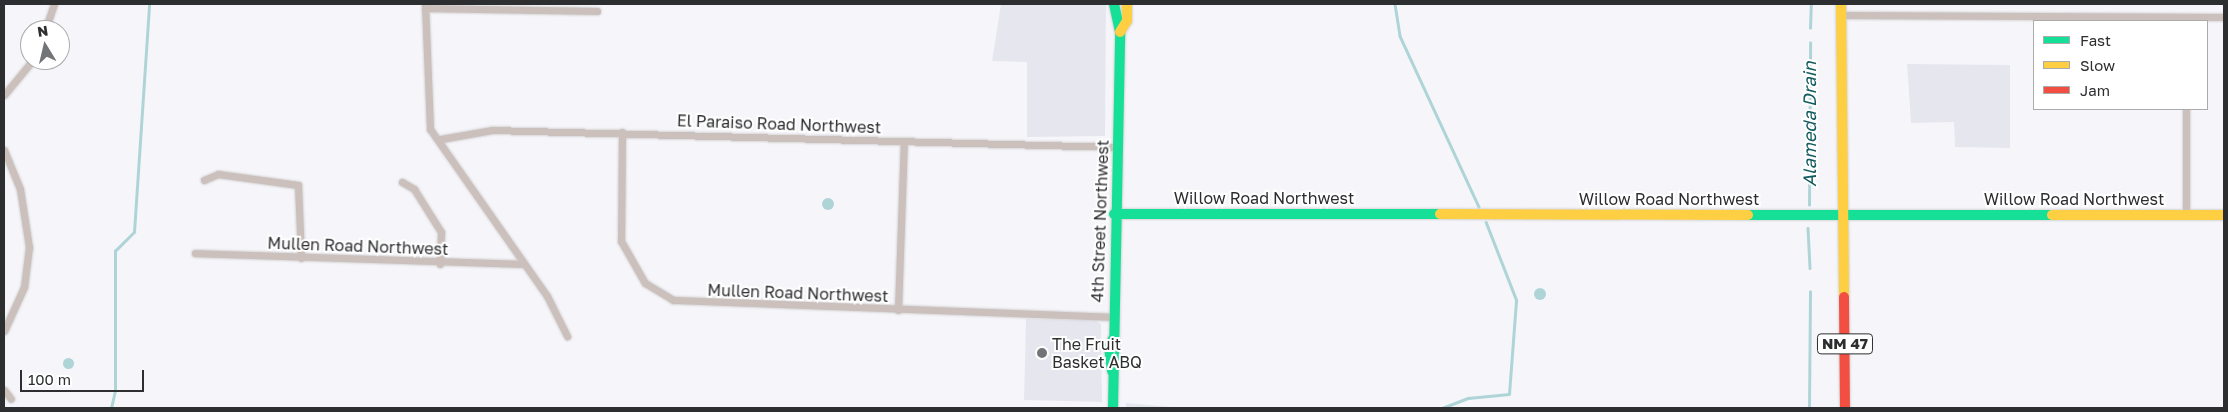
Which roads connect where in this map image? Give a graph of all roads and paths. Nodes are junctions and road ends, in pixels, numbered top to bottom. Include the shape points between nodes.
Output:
1 (54, 4) edge
2 (1114, 4) edge
3 (1127, 4) edge
4 (1841, 4) edge
5 (425, 6) edge
6 (597, 11) dead end
7 (1841, 15) junction
8 (2224, 17) edge
9 (48, 20) edge
10 (1120, 32) junction
11 (25, 70) edge
12 (4, 95) edge
13 (2186, 110) edge
14 (622, 132) junction
15 (441, 139) junction
16 (904, 141) junction
17 (1118, 147) junction
18 (4, 150) edge
19 (204, 180) dead end
20 (402, 182) dead end
21 (1114, 214) junction
22 (1846, 214) junction
23 (2186, 214) junction
24 (2224, 214) edge
25 (195, 254) dead end
26 (301, 258) junction
27 (440, 264) junction
28 (521, 264) junction
29 (898, 310) junction
30 (1113, 317) junction
31 (4, 331) edge
32 (567, 336) dead end
33 (4, 390) edge
34 (11, 400) dead end
35 (1113, 408) edge
36 (1844, 408) edge

1 - 9 street
2 - 10 street, 4th Street Northwest
3 - 10 street, 4th Street Northwest via 1127,21
4 - 7 street, NM 47
5 - 6 street
5 - 15 street via 430,129
7 - 8 street
7 - 22 street, NM 47
10 - 17 street, 4th Street Northwest
11 - 12 street
13 - 23 street
14 - 15 street, El Paraiso Road Northwest via 492,130
14 - 16 street, El Paraiso Road Northwest
14 - 29 street, Mullen Road Northwest via 618,228 633,269 658,292 693,303
15 - 28 street via 450,160
16 - 17 street, El Paraiso Road Northwest
16 - 29 street
17 - 21 street, 4th Street Northwest
18 - 31 street via 23,201 29,247 21,297
19 - 26 street via 218,174 292,180 298,185
20 - 27 street via 414,189 441,232
21 - 22 street, Willow Road Northwest
21 - 30 street, 4th Street Northwest
22 - 23 street, Willow Road Northwest
22 - 36 street, NM 47
23 - 24 street, Willow Road Northwest
25 - 26 street, Mullen Road Northwest
26 - 27 street, Mullen Road Northwest
27 - 28 street, Mullen Road Northwest
28 - 32 street via 547,296
29 - 30 street, Mullen Road Northwest
30 - 35 street, 4th Street Northwest
33 - 34 street

